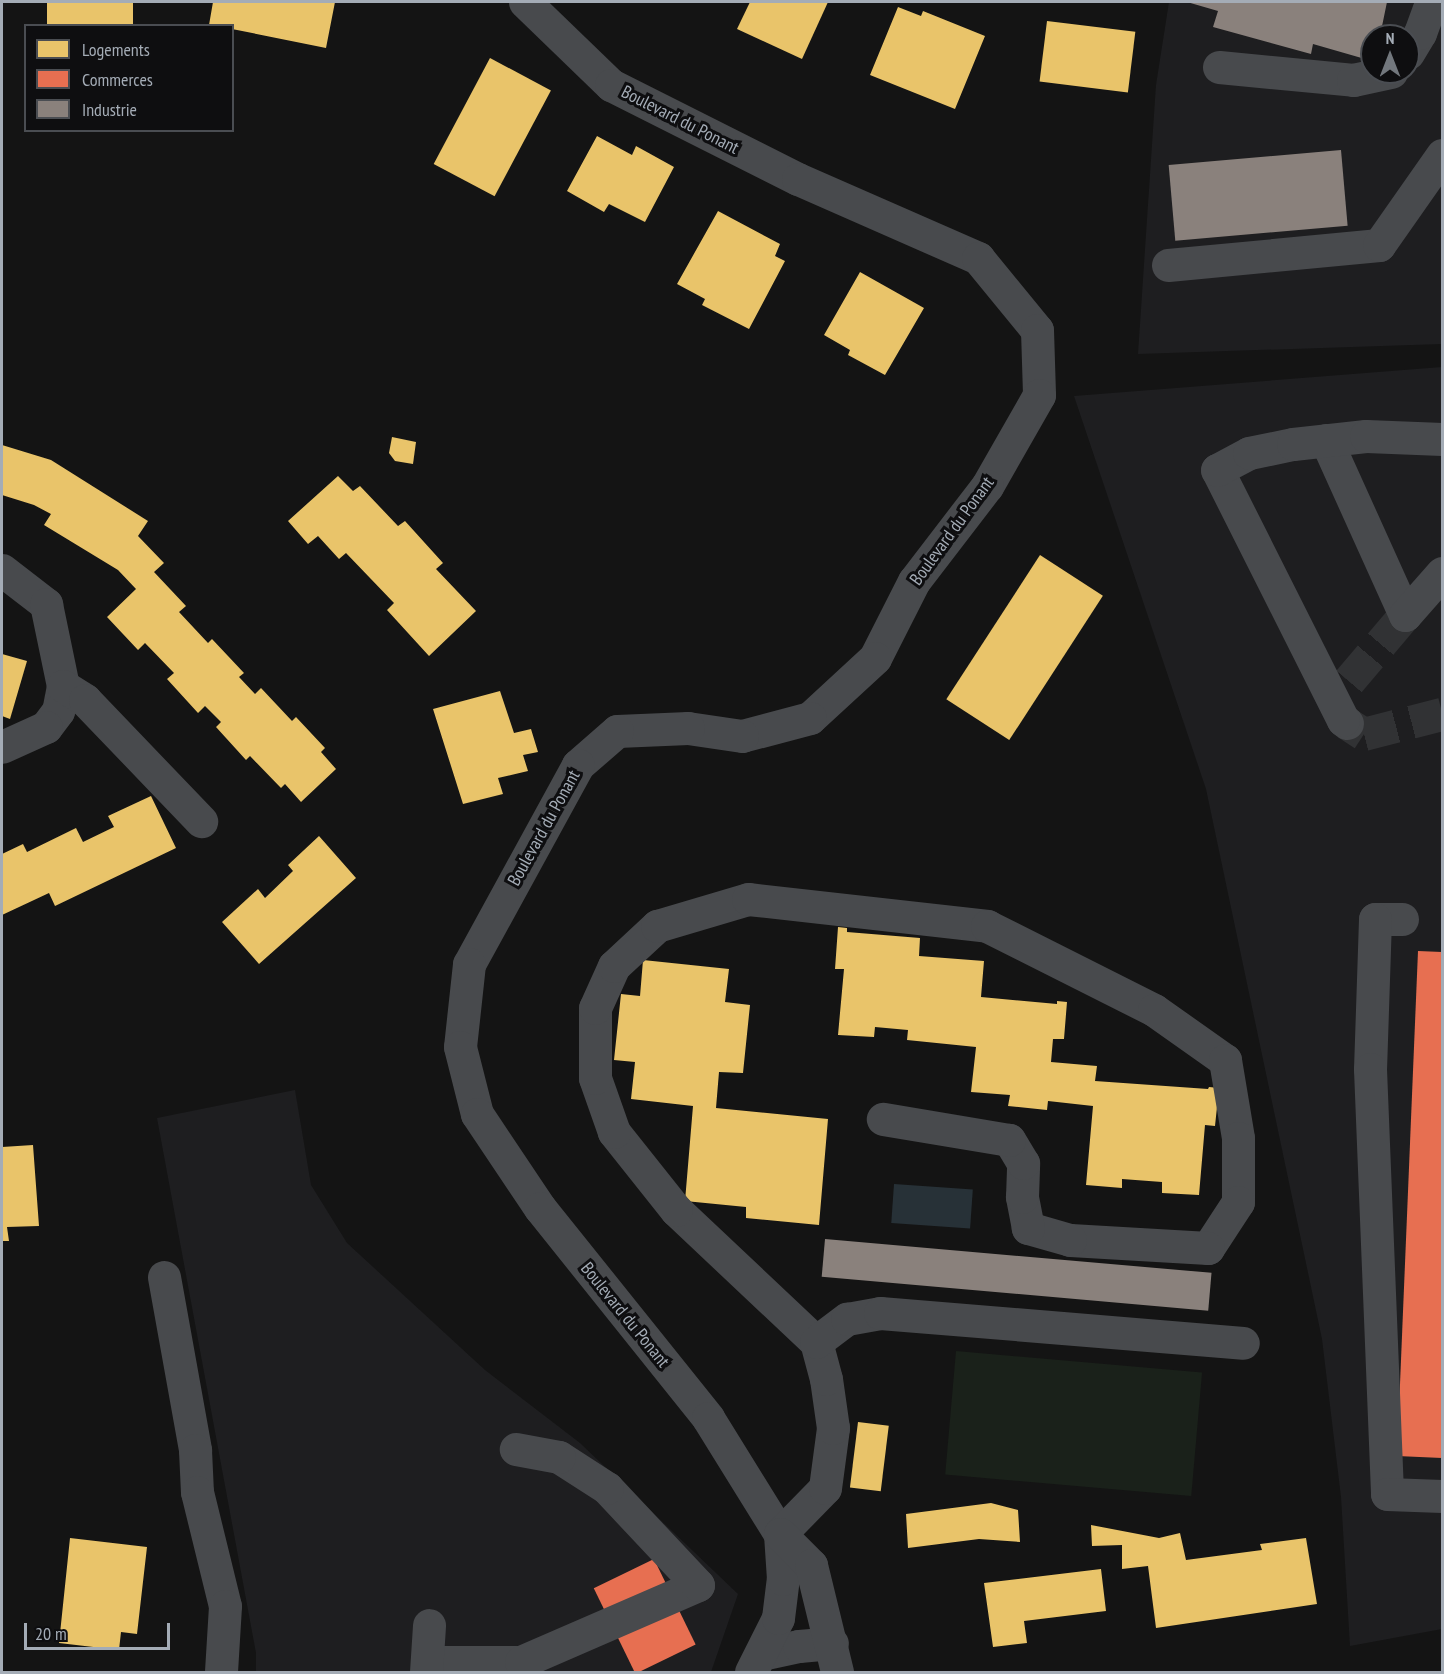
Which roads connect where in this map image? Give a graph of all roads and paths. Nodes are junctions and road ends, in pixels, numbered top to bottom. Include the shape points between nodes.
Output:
1 (525, 2) edge
2 (1431, 2) edge
3 (1420, 33) edge
4 (1219, 67) dead end
5 (1360, 79) edge
6 (1443, 155) edge
7 (1168, 265) dead end
8 (1443, 439) edge
9 (1326, 440) junction
10 (2, 570) edge
11 (1443, 573) edge
12 (63, 686) junction
13 (1343, 701) tunnel mouth
14 (2, 747) edge
15 (201, 821) dead end
16 (1402, 919) dead end
17 (883, 1119) dead end
18 (164, 1277) dead end
19 (816, 1342) junction
20 (1243, 1343) dead end
21 (516, 1449) dead end
22 (1443, 1496) edge
23 (780, 1534) junction
24 (429, 1625) dead end
25 (834, 1658) edge
26 (756, 1663) edge
27 (427, 1667) edge
28 (221, 1672) edge

1 - 23 street, Boulevard du Ponant via 611,85 798,179 978,258 1037,330 1039,394 987,486 914,581 875,658 810,718 742,736 688,728 617,731 578,765 469,964 460,1047 477,1114 540,1208 708,1418
2 - 3 street
4 - 5 street
6 - 7 street via 1378,245
8 - 9 street via 1366,436
9 - 11 street via 1405,615
9 - 13 street via 1249,453 1217,470
10 - 12 street via 46,604
12 - 14 street via 58,711 46,728
12 - 15 street via 85,700
16 - 22 street via 1375,918 1370,1069 1387,1494
17 - 19 street via 1009,1140 1023,1163 1022,1197 1028,1228 1070,1240 1208,1248 1238,1202 1238,1138 1225,1060 1154,1010 987,926 748,899 657,926 614,966 596,1008 596,1078 614,1132 676,1210
18 - 28 street via 195,1450 196,1492 225,1606
19 - 20 street via 847,1319 880,1313
19 - 23 street via 833,1428 825,1488
21 - 27 street via 559,1457 607,1488 698,1585 521,1662
23 - 25 street, Boulevard du Ponant via 811,1565
23 - 26 street, Boulevard du Ponant via 783,1580 778,1618
24 - 27 street
25 - 26 street, Boulevard du Ponant via 799,1646

